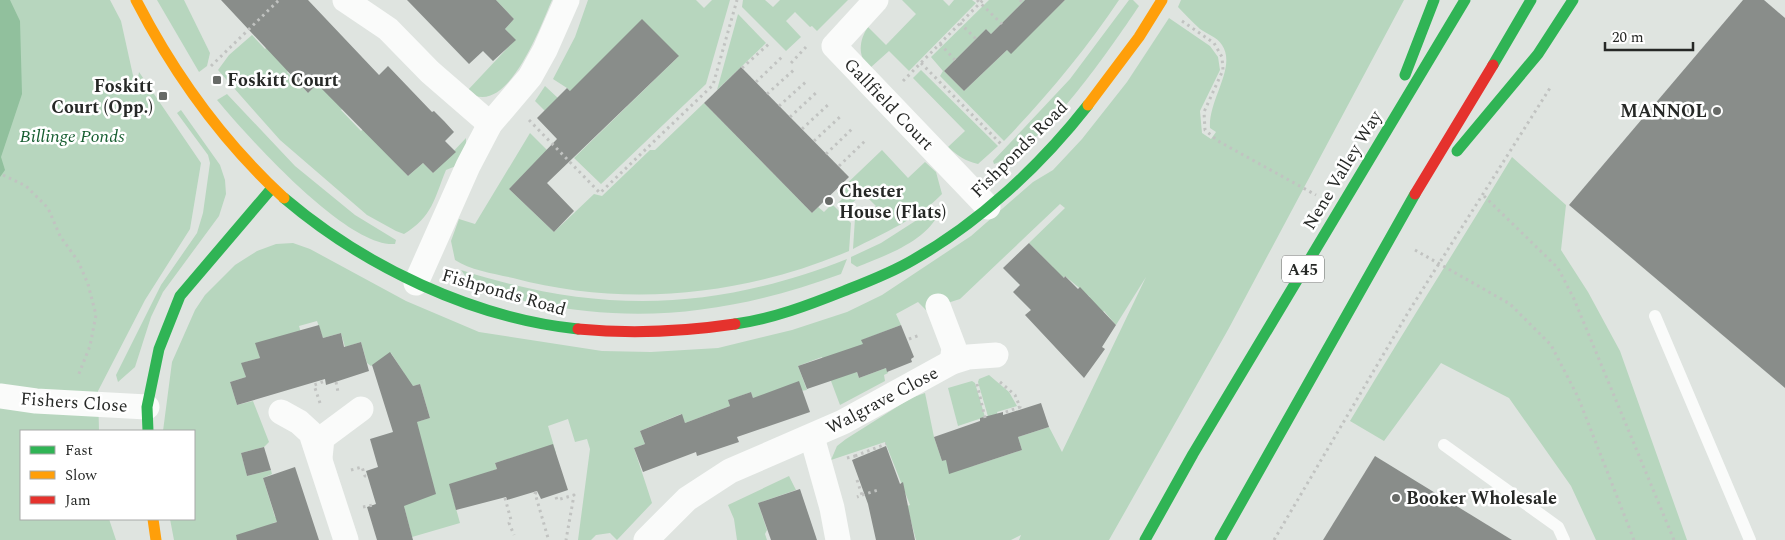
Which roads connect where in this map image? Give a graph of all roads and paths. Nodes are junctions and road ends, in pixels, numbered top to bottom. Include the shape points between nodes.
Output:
1 (136, 0) edge
2 (279, 0) edge
3 (345, 0) edge
4 (567, 0) edge
5 (737, 0) edge
6 (876, 0) edge
7 (1434, 0) edge
8 (1465, 0) edge
9 (1531, 0) edge
10 (1573, 0) edge
11 (980, 1) edge
12 (1160, 2) edge
13 (960, 23) junction
14 (1002, 24) dead end
15 (976, 40) dead end
16 (771, 42) dead end
17 (940, 44) junction
18 (784, 55) dead end
19 (955, 60) dead end
20 (921, 64) junction
21 (211, 66) dead end
22 (742, 68) dead end
23 (796, 68) dead end
24 (808, 80) dead end
25 (756, 82) dead end
26 (1551, 85) dead end
27 (818, 91) dead end
28 (768, 94) dead end
29 (884, 99) junction
30 (509, 100) junction
31 (830, 103) dead end
32 (779, 106) dead end
33 (842, 115) dead end
34 (790, 117) dead end
35 (490, 124) junction
36 (854, 127) dead end
37 (802, 129) dead end
38 (866, 140) dead end
39 (814, 141) dead end
40 (1003, 146) dead end
41 (1375, 148) junction
42 (826, 154) dead end
43 (839, 166) dead end
44 (1270, 170) dead end
45 (3, 175) dead end
46 (272, 188) junction
47 (1483, 196) junction
48 (988, 207) junction
49 (1403, 215) junction
50 (1462, 276) dead end
51 (416, 283) junction
52 (938, 306) dead end
53 (1655, 316) dead end
54 (924, 334) dead end
55 (909, 339) dead end
56 (952, 362) junction
57 (996, 367) joint
58 (975, 378) dead end
59 (325, 381) dead end
60 (0, 396) edge
61 (68, 402) junction
62 (320, 404) dead end
63 (361, 409) dead end
64 (281, 412) dead end
65 (1003, 413) dead end
66 (985, 418) dead end
67 (147, 419) edge
68 (812, 437) junction
69 (886, 444) dead end
70 (1444, 444) dead end
71 (856, 456) dead end
72 (320, 458) junction
73 (878, 490) dead end
74 (538, 493) dead end
75 (862, 495) dead end
76 (556, 497) dead end
77 (505, 498) dead end
78 (153, 520) edge
79 (514, 535) dead end
80 (548, 538) dead end
81 (156, 540) edge
82 (346, 540) edge
83 (566, 540) edge
84 (646, 540) edge
85 (838, 540) edge
86 (1146, 540) edge
87 (1220, 540) edge
88 (1274, 540) edge
89 (1564, 540) edge
90 (1634, 540) edge
91 (1674, 540) edge
92 (1750, 540) edge

1 - 46 main road, Fishponds Road via 185,85
2 - 21 path
3 - 35 street via 388,29 430,72
4 - 30 street via 530,77
5 - 30 path via 714,85 600,193
6 - 29 street, Gallfield Court via 834,46
7 - 41 main road
8 - 41 main road, Nene Valley Way / A45
9 - 49 main road
10 - 49 main road via 1538,54
11 - 13 path
11 - 14 path
12 - 44 path via 1214,43 1222,57 1223,70 1204,112 1205,130 1218,141
12 - 48 main road, Fishponds Road via 1110,78 1050,148
13 - 15 path
13 - 17 path
16 - 22 path
17 - 19 path
17 - 20 path
18 - 25 path
20 - 29 path
20 - 40 path
23 - 28 path
24 - 32 path
26 - 47 path
27 - 34 path
29 - 48 street, Gallfield Court
30 - 35 street
31 - 37 path
33 - 39 path
35 - 51 street
36 - 42 path
38 - 43 path
41 - 86 main road, Nene Valley Way / A45 via 1193,454
45 - 61 path via 26,186 48,208 88,284 96,314 90,346
46 - 51 main road, Fishponds Road via 350,246
46 - 67 main road via 180,296 159,349
47 - 88 path via 1409,311
47 - 91 path via 1558,268 1578,308
48 - 51 main road, Fishponds Road via 914,260 846,292 788,313 674,334 609,334 558,328 465,303
49 - 87 main road
50 - 90 path via 1510,304 1551,345 1578,398
52 - 56 street, Walgrave Close via 954,348
53 - 92 lane
54 - 55 path
56 - 57 street, Walgrave Close via 968,357
56 - 68 street, Walgrave Close
57 - 65 path via 1020,407
58 - 66 path
59 - 62 path via 314,385
60 - 61 street, Fishers Close
61 - 67 street, Fishers Close
63 - 72 street via 322,438
64 - 72 street via 311,433
68 - 84 street, Walgrave Close via 730,471 687,500
68 - 85 street, Walgrave Close
69 - 71 path
70 - 89 lane via 1558,527
72 - 82 street
73 - 75 path
74 - 80 path via 535,493
76 - 83 path via 557,500 574,494
77 - 79 path
78 - 81 main road

